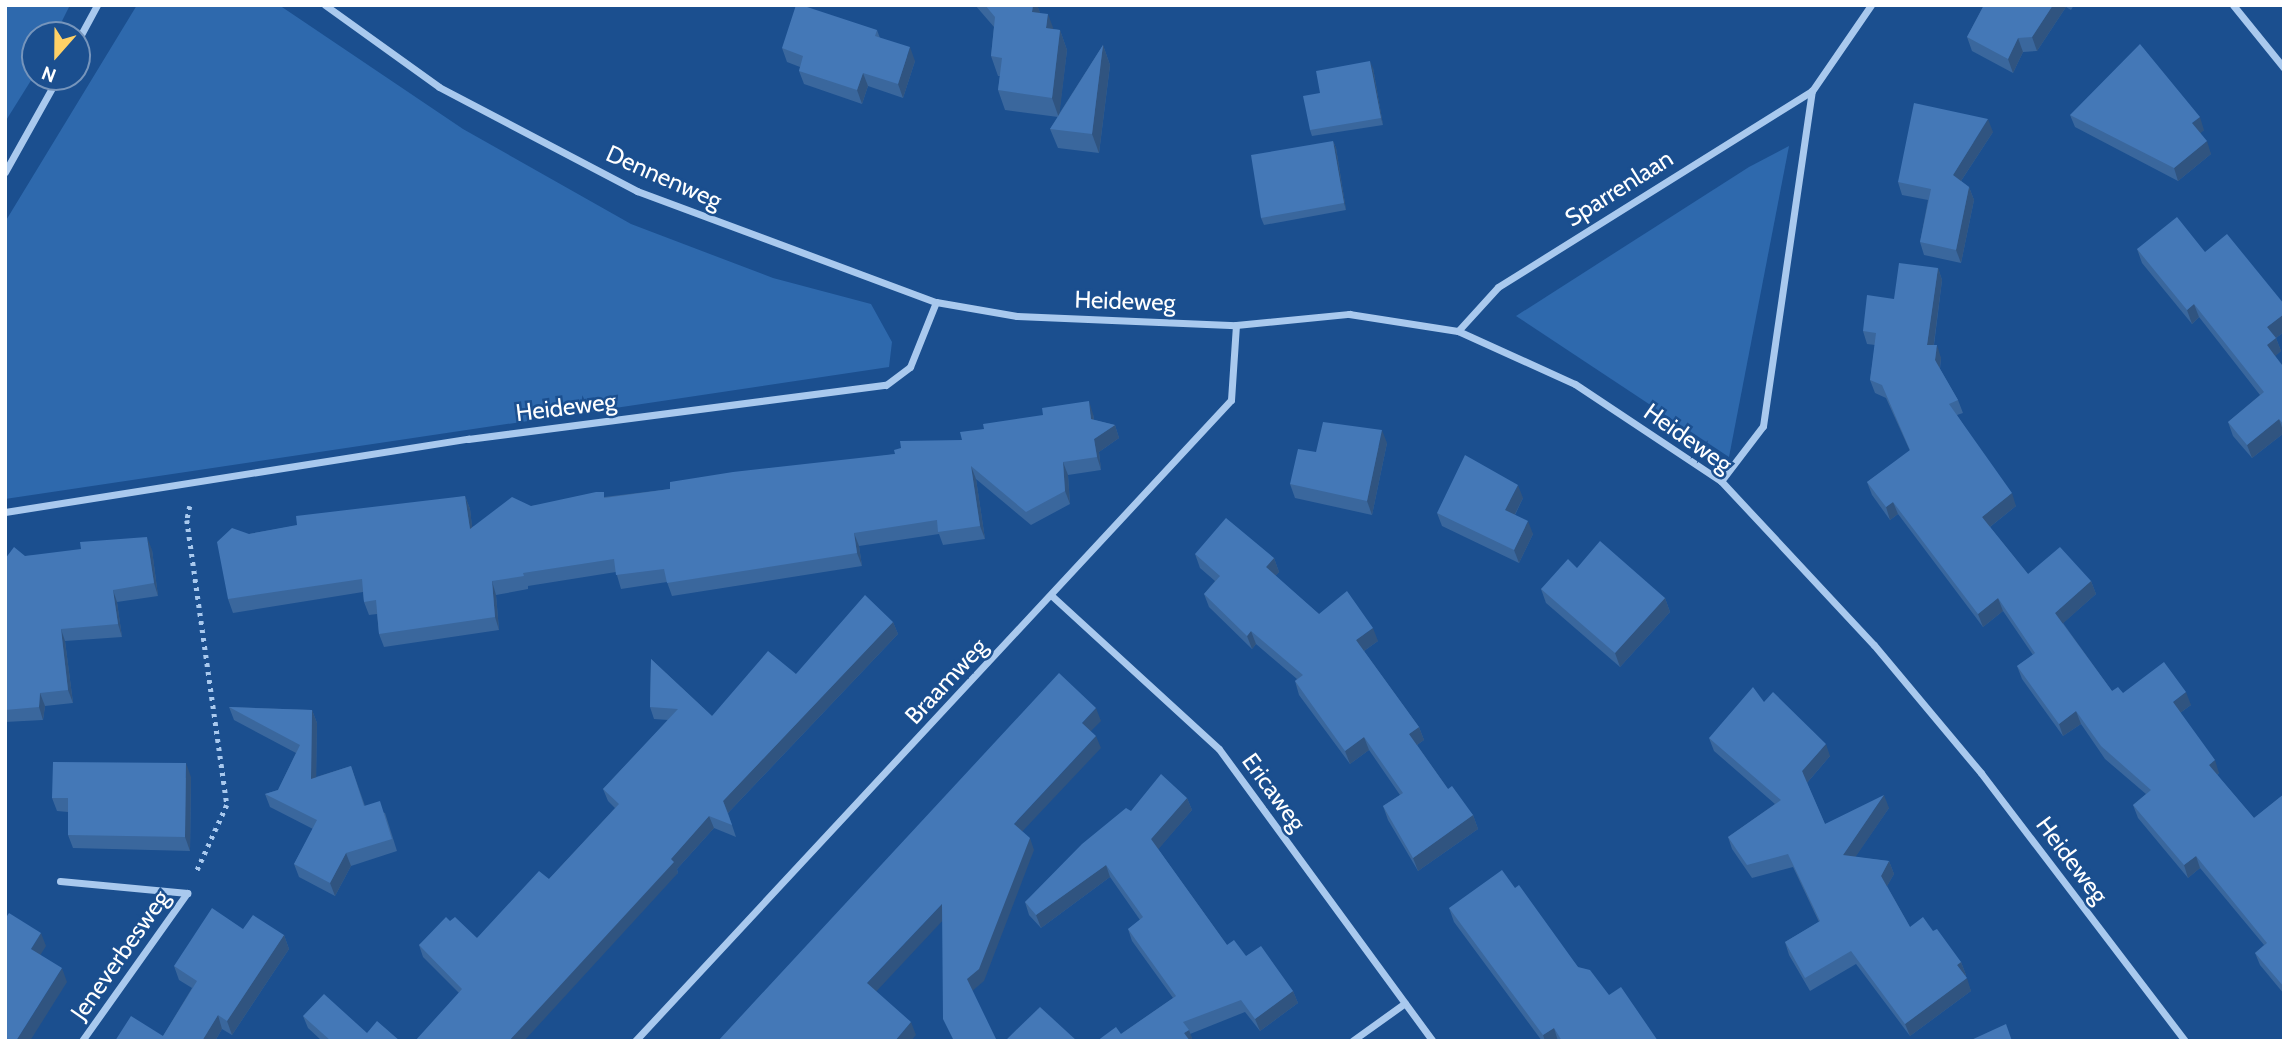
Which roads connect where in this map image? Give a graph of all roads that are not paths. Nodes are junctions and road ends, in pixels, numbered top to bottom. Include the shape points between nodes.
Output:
1 (97, 5) edge
2 (325, 5) edge
3 (1871, 5) edge
4 (2233, 5) edge
5 (88, 21) edge
6 (2284, 68) edge
7 (50, 91) edge
8 (1812, 91) junction
9 (5, 172) edge
10 (936, 302) junction
11 (1017, 316) joint
12 (1236, 325) junction
13 (1458, 331) junction
14 (1721, 481) junction
15 (5, 512) edge
16 (1052, 596) junction
17 (60, 881) dead end
18 (1405, 1003) junction
19 (82, 1041) edge
20 (635, 1041) edge
21 (1352, 1041) edge
22 (1433, 1041) edge
23 (2185, 1041) edge

1 - 5 street
2 - 10 street, Dennenweg via 439,87 637,191
3 - 8 street, Sparrenlaan
4 - 6 street
7 - 9 street
8 - 13 street, Sparrenlaan via 1498,287
8 - 14 street, Sparrenlaan via 1763,426
10 - 11 street, Dennenweg
10 - 15 street, Heideweg via 910,367 886,385 468,439
11 - 12 street, Heideweg
12 - 13 street, Heideweg via 1349,314
12 - 16 street, Braamweg via 1231,400
13 - 14 street, Heideweg via 1575,384
14 - 23 street, Heideweg via 1874,645 1981,773
16 - 18 street, Ericaweg via 1219,749
16 - 20 street, Braamweg
17 - 19 street, Jeneverbesweg via 187,893
18 - 21 street
18 - 22 street, Ericaweg

